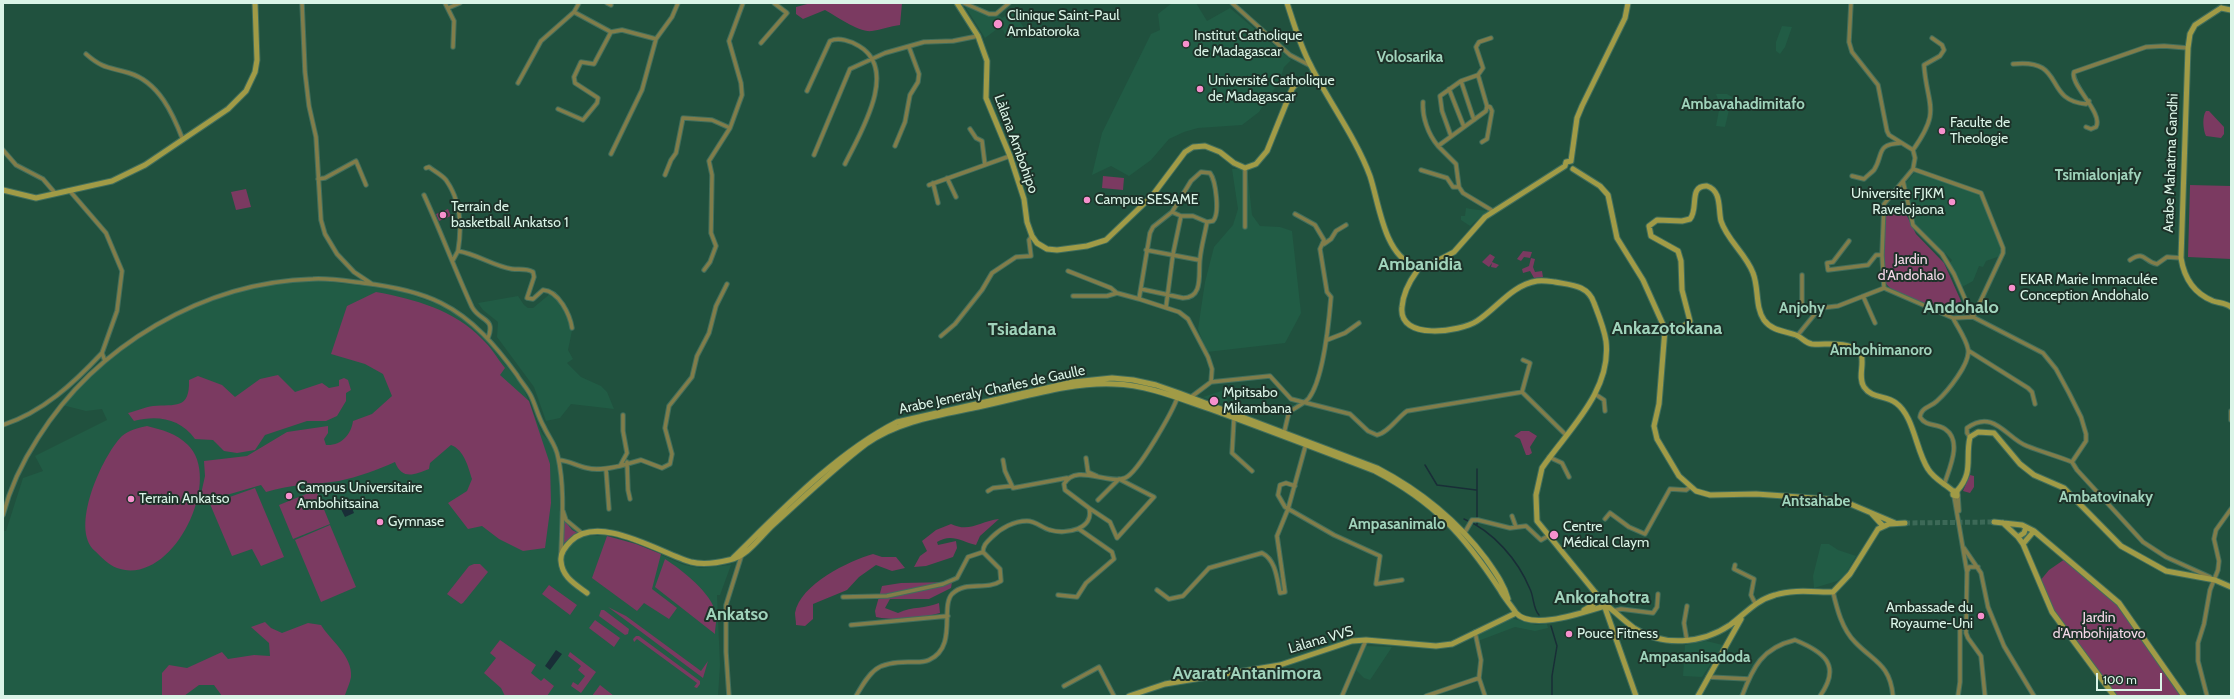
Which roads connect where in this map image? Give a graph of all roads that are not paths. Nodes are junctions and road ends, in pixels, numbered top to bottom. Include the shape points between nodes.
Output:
1 (255, 3) edge
2 (302, 3) edge
3 (444, 3) edge
4 (460, 3) edge
5 (579, 3) edge
6 (678, 3) edge
7 (743, 3) edge
8 (774, 3) edge
9 (958, 3) edge
10 (964, 3) edge
11 (1009, 3) edge
12 (1232, 3) edge
13 (1287, 3) edge
14 (1628, 3) edge
15 (1851, 3) edge
16 (2222, 6) edge
17 (448, 8) junction
18 (2231, 10) edge
19 (574, 12) junction
20 (611, 32) junction
21 (978, 36) junction
22 (1491, 38) dead end
23 (1932, 38) dead end
24 (656, 39) junction
25 (761, 43) dead end
26 (453, 46) dead end
27 (909, 47) junction
28 (2188, 48) junction
29 (86, 54) dead end
30 (872, 59) junction
31 (2012, 64) dead end
32 (1311, 66) junction
33 (1478, 75) junction
34 (1461, 81) junction
35 (518, 83) dead end
36 (1322, 86) junction
37 (1449, 89) junction
38 (807, 91) dead end
39 (2090, 101) junction
40 (1423, 102) dead end
41 (1487, 106) junction
42 (558, 109) dead end
43 (1474, 120) junction
44 (2086, 127) dead end
45 (730, 128) junction
46 (1464, 128) junction
47 (970, 129) dead end
48 (1451, 136) junction
49 (183, 140) junction
50 (1482, 142) dead end
51 (1902, 143) junction
52 (895, 146) dead end
53 (1438, 146) junction
54 (3, 150) edge
55 (1913, 150) junction
56 (611, 154) dead end
57 (814, 155) dead end
58 (1010, 156) junction
59 (1570, 160) junction
60 (846, 164) dead end
61 (985, 165) junction
62 (1565, 166) junction
63 (426, 168) dead end
64 (1245, 168) junction
65 (1573, 168) junction
66 (1913, 169) junction
67 (1420, 170) dead end
68 (665, 175) dead end
69 (1852, 176) dead end
70 (947, 178) junction
71 (318, 179) junction
72 (1903, 181) junction
73 (366, 185) dead end
74 (1459, 187) junction
75 (3, 190) edge
76 (69, 190) junction
77 (55, 193) junction
78 (424, 194) dead end
79 (956, 197) dead end
80 (938, 203) dead end
81 (1493, 211) junction
82 (1172, 212) junction
83 (1295, 214) dead end
84 (1181, 216) junction
85 (1207, 222) junction
86 (1346, 225) dead end
87 (1245, 226) dead end
88 (1032, 236) junction
89 (1849, 241) dead end
90 (1324, 244) junction
91 (1146, 250) junction
92 (458, 251) junction
93 (1173, 254) junction
94 (1882, 255) junction
95 (2181, 258) junction
96 (453, 260) junction
97 (1199, 260) junction
98 (2130, 260) dead end
99 (1414, 265) junction
100 (1422, 266) junction
101 (704, 270) dead end
102 (1068, 271) dead end
103 (1416, 271) junction
104 (354, 272) junction
105 (1802, 275) dead end
106 (351, 281) junction
107 (373, 284) junction
108 (727, 284) dead end
109 (1884, 288) junction
110 (1141, 289) junction
111 (1117, 293) junction
112 (1073, 296) dead end
113 (1168, 296) junction
114 (1863, 296) junction
115 (1140, 300) junction
116 (2230, 306) edge
117 (1166, 307) junction
118 (1820, 309) junction
119 (1973, 317) junction
120 (1953, 318) junction
121 (1359, 323) dead end
122 (1875, 323) dead end
123 (572, 328) dead end
124 (1665, 329) junction
125 (941, 336) dead end
126 (1797, 336) junction
127 (488, 338) junction
128 (1328, 340) junction
129 (1969, 351) junction
130 (102, 353) junction
131 (1524, 360) dead end
132 (105, 362) junction
133 (1211, 382) junction
134 (1522, 392) junction
135 (1595, 394) junction
136 (1178, 395) junction
137 (1191, 398) junction
138 (1304, 401) junction
139 (2035, 404) dead end
140 (1605, 411) dead end
141 (2231, 411) edge
142 (623, 415) dead end
143 (1234, 418) junction
144 (2231, 420) edge
145 (3, 425) edge
146 (1284, 433) junction
147 (1566, 435) junction
148 (1970, 437) junction
149 (1306, 443) junction
150 (1549, 457) junction
151 (1086, 458) dead end
152 (559, 460) junction
153 (1003, 460) dead end
154 (627, 462) junction
155 (2072, 462) junction
156 (620, 466) junction
157 (606, 469) junction
158 (1252, 471) dead end
159 (1100, 477) junction
160 (1569, 477) dead end
161 (1067, 478) junction
162 (1119, 479) junction
163 (1944, 485) junction
164 (1011, 486) junction
165 (1295, 486) junction
166 (1690, 487) junction
167 (988, 491) dead end
168 (1956, 493) junction
169 (630, 499) dead end
170 (1098, 500) dead end
171 (562, 508) junction
172 (1089, 508) junction
173 (1288, 508) junction
174 (609, 509) dead end
175 (2231, 509) edge
176 (1870, 513) junction
177 (3, 515) edge
178 (1512, 516) dead end
179 (1605, 519) dead end
180 (1994, 522) tunnel mouth
181 (1894, 523) junction
182 (1905, 523) tunnel mouth
183 (2003, 523) junction
184 (1883, 526) junction
185 (1516, 527) junction
186 (2026, 527) junction
187 (1079, 529) junction
188 (1878, 529) junction
189 (2034, 531) junction
190 (1465, 532) junction
191 (583, 534) junction
192 (1548, 536) junction
193 (2018, 537) junction
194 (2023, 544) junction
195 (1964, 547) junction
196 (744, 548) junction
197 (983, 552) junction
198 (561, 555) junction
199 (741, 556) junction
200 (731, 560) junction
201 (1735, 565) dead end
202 (1978, 567) junction
203 (1967, 572) junction
204 (1402, 580) dead end
205 (2215, 580) junction
206 (2231, 587) edge
207 (1157, 590) dead end
208 (1595, 591) junction
209 (1833, 592) junction
210 (587, 593) dead end
211 (1658, 594) dead end
212 (1058, 595) dead end
213 (843, 597) dead end
214 (1508, 600) junction
215 (1755, 603) junction
216 (1604, 604) junction
217 (1687, 606) dead end
218 (1584, 610) junction
219 (1613, 611) junction
220 (1516, 613) junction
221 (1574, 614) junction
222 (1608, 614) junction
223 (948, 616) junction
224 (1742, 616) junction
225 (1965, 623) junction
226 (850, 626) dead end
227 (1725, 628) junction
228 (1475, 632) junction
229 (1732, 634) junction
230 (1366, 640) junction
231 (1687, 641) junction
232 (1708, 676) junction
233 (1479, 678) junction
234 (1749, 679) junction
235 (1064, 686) dead end
236 (729, 696) edge
237 (856, 696) edge
238 (1114, 696) edge
239 (1129, 696) edge
240 (1342, 696) edge
241 (1426, 696) edge
242 (1484, 696) edge
243 (1636, 696) edge
244 (1698, 696) edge
245 (1742, 696) edge
246 (1820, 696) edge
247 (1893, 696) edge
248 (1958, 696) edge
249 (1985, 696) edge
250 (2034, 696) edge
251 (2114, 696) edge
252 (2184, 696) edge
253 (2207, 696) edge

1 - 49 street via 257,60 253,78 240,98
2 - 71 street via 305,72 316,138
3 - 17 street
4 - 17 street
5 - 19 street
6 - 24 street via 672,17
7 - 45 street via 729,41 742,95
8 - 25 street via 787,14
9 - 21 street, Làlana Ambohipo
10 - 11 street via 989,14 996,14
12 - 32 street via 1290,56
13 - 32 street
14 - 59 street via 1625,18 1577,118
15 - 51 street via 1849,42 1852,52 1878,85 1887,131
16 - 18 street
16 - 28 street, Arabe Mahatma Gandhi via 2195,25 2190,34
17 - 26 street via 454,21
19 - 20 street
19 - 35 street via 541,41
20 - 24 street via 622,30
20 - 42 street via 594,64 581,62 574,77 575,83 598,98 598,103 583,120
21 - 27 street via 931,40
21 - 58 street, Làlana Ambohipo via 986,61 986,98
22 - 33 street via 1479,42 1476,47 1483,68
23 - 55 street via 1942,45 1944,50 1940,56 1924,65 1931,118 1926,131
24 - 56 street via 642,90
27 - 30 street
27 - 52 street via 919,74 918,82 910,95 905,122
28 - 39 street via 2146,47 2076,70 2072,74 2074,82
28 - 95 street, Arabe Mahatma Gandhi
29 - 49 street via 98,65 131,73 155,89 174,117
30 - 38 street via 859,46 840,39 830,41
30 - 57 street via 850,69
30 - 60 street via 878,87
31 - 39 street via 2034,63 2049,72 2065,98 2079,104
32 - 36 street
33 - 34 street
33 - 41 street
34 - 37 street
34 - 43 street
36 - 64 street via 1304,78 1296,82 1267,151 1256,164
36 - 99 street via 1369,175 1388,238 1401,258
37 - 46 street
37 - 48 street via 1439,99
39 - 44 street via 2098,125 2091,129
40 - 53 street via 1426,123
41 - 43 street via 1486,111
41 - 50 street via 1492,111 1487,139
43 - 46 street
45 - 68 street via 712,120 683,118 676,154
45 - 101 street via 709,161 712,175 711,233 716,246
46 - 48 street
47 - 61 street via 982,142
48 - 53 street
49 - 76 street via 130,173 112,181
51 - 55 street
51 - 69 street via 1890,143 1884,147 1878,155 1875,168 1864,179
53 - 74 street via 1456,164
54 - 77 street via 16,165 43,179
55 - 66 street
58 - 61 street
58 - 88 street, Làlana Ambohipo via 1024,199
59 - 62 street
59 - 65 street via 1574,163
61 - 70 street
62 - 65 street via 1568,170
62 - 81 street
63 - 92 street via 446,179 457,205 461,229
64 - 87 street
64 - 88 street via 1220,152 1205,146 1193,147 1184,152 1152,196 1106,240 1057,250 1047,249 1037,243
65 - 124 street via 1600,186 1608,195 1617,238 1643,280
66 - 72 street
66 - 119 street via 1976,190 1984,199 2003,253
67 - 74 street via 1447,178 1453,187
70 - 79 street
70 - 80 street via 931,184
71 - 73 street via 325,178 356,161
71 - 104 street via 319,209 325,234 337,254
72 - 94 street via 1884,204
72 - 119 street via 1913,225 1942,254
74 - 81 street via 1463,193
75 - 77 street via 30,198
76 - 77 street
76 - 130 street via 106,233 122,271 117,312
78 - 96 street
81 - 100 street via 1475,226 1454,252
82 - 84 street
82 - 85 street via 1191,181 1201,172 1206,172 1214,178 1216,216 1213,221
82 - 91 street via 1153,226
83 - 90 street via 1319,229
84 - 85 street via 1194,216
84 - 93 street
85 - 97 street
86 - 90 street
88 - 125 street via 1029,240 1031,256 1016,258 992,273 982,290
89 - 94 street via 1832,262 1827,263 1828,270 1868,266 1876,255
90 - 128 street via 1320,249 1327,292 1331,297
91 - 93 street
91 - 110 street
92 - 96 street
92 - 123 street via 511,269 528,269 533,272 534,277 527,298 533,298 543,290 552,293 571,320
93 - 97 street
93 - 113 street
94 - 109 street
95 - 98 street via 2167,257 2157,264 2141,256
95 - 116 street, Arabe Mahatma Gandhi via 2187,281 2196,290 2209,299
96 - 127 street via 473,308 490,323
97 - 113 street via 1199,282 1194,293 1186,298
99 - 100 street via 1418,263
99 - 103 street
100 - 103 street
102 - 111 street via 1111,288
103 - 135 street via 1409,282 1402,311 1408,324 1420,329 1450,330 1470,325 1516,289 1535,281 1544,280 1583,289 1593,301 1606,341 1604,369
104 - 106 street via 355,278
104 - 107 street
105 - 118 street via 1804,310
106 - 107 street
106 - 132 street via 313,278 274,282 190,307 132,339
107 - 127 street via 402,290 441,303
108 - 154 street via 716,306 709,333 699,352 692,377 669,406 665,428 672,454 670,464 662,468 646,461
109 - 114 street
109 - 120 street
110 - 113 street
110 - 115 street
111 - 112 street via 1107,296
111 - 115 street
113 - 117 street
114 - 118 street via 1838,306
114 - 122 street
115 - 117 street
117 - 133 street via 1184,314 1188,319 1208,357 1212,369
118 - 126 street
119 - 120 street
119 - 155 street via 2043,353 2056,370 2081,417 2086,434 2086,440
120 - 129 street
121 - 128 street via 1345,333
124 - 126 street via 1681,328 1690,321 1681,280 1680,256 1675,249 1654,239 1649,233 1649,226 1657,220 1690,219 1694,212 1695,192 1704,186 1715,192 1722,224 1752,270 1764,320 1783,332
124 - 166 street via 1659,404 1654,426 1657,439 1670,464
126 - 163 street via 1808,343 1840,344 1860,351 1864,387 1869,394 1896,402 1906,416 1926,468
127 - 152 street via 531,395 544,427 552,438
128 - 138 street via 1314,387 1308,399
129 - 139 street via 2028,388 2032,392
129 - 163 street via 1951,387 1920,413 1924,422 1945,429 1953,440 1955,447
130 - 132 street
130 - 145 street via 76,380 38,409 23,419
131 - 134 street via 1530,363
132 - 177 street via 73,391 52,417 22,466
133 - 137 street
133 - 138 street via 1270,376 1288,397
134 - 138 street via 1407,411 1377,435 1368,431 1350,414
134 - 147 street
135 - 140 street via 1604,400
135 - 147 street
136 - 137 street, Arabe Jeneraly Charles de Gaulle
136 - 143 street, Arabe Jeneraly Charles de Gaulle
136 - 162 street via 1164,427 1131,475
136 - 196 street, Arabe Jeneraly Charles de Gaulle via 1156,385 1112,378 1073,382 897,422 873,434 845,455
136 - 199 street, Arabe Jeneraly Charles de Gaulle via 1132,385 1074,387 954,412 899,427 875,438 846,460
137 - 146 street, Arabe Jeneraly Charles de Gaulle
138 - 146 street via 1289,412
141 - 144 street
142 - 156 street via 627,453
143 - 149 street, Arabe Jeneraly Charles de Gaulle
143 - 158 street via 1232,453
146 - 149 street, Arabe Jeneraly Charles de Gaulle
147 - 150 street
148 - 155 street via 1967,428 1972,424 1993,423 2009,431 2023,444
148 - 168 street via 1969,468 1966,479
148 - 205 street via 1978,432 1994,433 2020,464 2034,475 2064,488 2121,546 2166,571
149 - 165 street
149 - 190 street, Arabe Jeneraly Charles de Gaulle via 1377,468 1400,480 1441,509
149 - 214 street, Arabe Jeneraly Charles de Gaulle via 1375,471 1427,504 1461,534
150 - 160 street via 1562,463
150 - 192 street via 1538,480 1535,508 1537,521
151 - 159 street via 1088,472
152 - 157 street via 571,461 588,469
152 - 171 street
153 - 164 street
154 - 156 street
154 - 169 street
155 - 205 street via 2144,542 2166,557
156 - 157 street
157 - 174 street
159 - 161 street via 1075,475
159 - 162 street
161 - 164 street via 1016,488
161 - 172 street via 1065,490
162 - 170 street
162 - 172 street via 1154,497 1117,538 1110,522
163 - 168 street
164 - 167 street
165 - 173 street
165 - 173 street via 1283,484 1278,492 1284,506
166 - 176 street via 1718,496 1756,494 1841,500
166 - 179 street via 1686,490 1670,489 1644,534 1610,514
168 - 195 street
171 - 191 street via 566,520
171 - 198 street
172 - 187 street via 1090,517 1087,524
173 - 204 street via 1334,535 1380,556 1376,584
173 - 207 street via 1277,536 1284,594 1280,593 1270,557 1262,553 1209,568 1183,596 1169,598
175 - 205 street via 2216,530 2214,539 2219,561
176 - 181 street
176 - 184 street
176 - 188 street
178 - 185 street
180 - 183 street
181 - 182 street
181 - 184 street
183 - 186 street
183 - 193 street
184 - 188 street
185 - 190 street via 1474,521
185 - 192 street via 1526,526 1541,540
186 - 189 street
186 - 193 street via 2024,533
187 - 197 street via 1054,531 1028,521 1021,522 998,530 985,543
187 - 212 street via 1112,552 1114,559 1086,583 1077,597
188 - 209 street via 1850,574
189 - 194 street
189 - 252 street via 2119,603
190 - 214 street, Arabe Jeneraly Charles de Gaulle via 1494,571 1506,590
191 - 198 street via 574,537 565,546
191 - 200 street via 620,534 647,542 694,563 708,564
192 - 208 street
193 - 194 street
194 - 251 street via 2052,612
195 - 202 street
195 - 203 street
196 - 199 street
196 - 200 street, Arabe Jeneraly Charles de Gaulle
197 - 213 street via 968,557 957,578 944,584 887,596
197 - 223 street via 1000,569 1001,581 995,585 961,587 949,599
198 - 210 street via 561,564 568,578
199 - 200 street, Arabe Jeneraly Charles de Gaulle
199 - 236 street via 726,605
201 - 215 street via 1734,569 1754,578 1751,595
202 - 203 street via 1969,567
202 - 250 street via 1988,607 2004,646
203 - 225 street
205 - 206 street
205 - 253 street via 2210,590 2197,650
208 - 216 street
208 - 218 street via 1596,599 1593,605
209 - 215 street via 1789,591
209 - 247 street via 1845,628 1854,642 1880,663 1890,680
211 - 219 street via 1657,607 1653,613 1621,609
214 - 220 street, Arabe Jeneraly Charles de Gaulle
215 - 224 street
216 - 218 street
216 - 219 street
216 - 221 street
216 - 222 street
217 - 231 street via 1684,623
218 - 221 street
219 - 222 street
219 - 231 street via 1647,635 1672,641
220 - 221 street via 1524,619 1536,622
220 - 228 street, Làlana VVS
222 - 243 street
223 - 226 street
223 - 237 street via 944,643 936,656 920,663 892,662 881,665 868,676
224 - 227 street
224 - 229 street
225 - 248 street via 1960,630
225 - 249 street via 1968,638 1981,656
227 - 229 street
227 - 231 street via 1707,637
228 - 230 street, Làlana VVS via 1452,644 1436,646
228 - 233 street via 1482,660
229 - 232 street
230 - 239 street, Làlana VVS via 1352,641 1280,666 1165,684
230 - 240 street
232 - 234 street
232 - 244 street
233 - 241 street
233 - 242 street
234 - 245 street
234 - 246 street via 1762,656 1771,649 1795,640 1818,652 1830,668 1829,684
235 - 238 street via 1099,667

